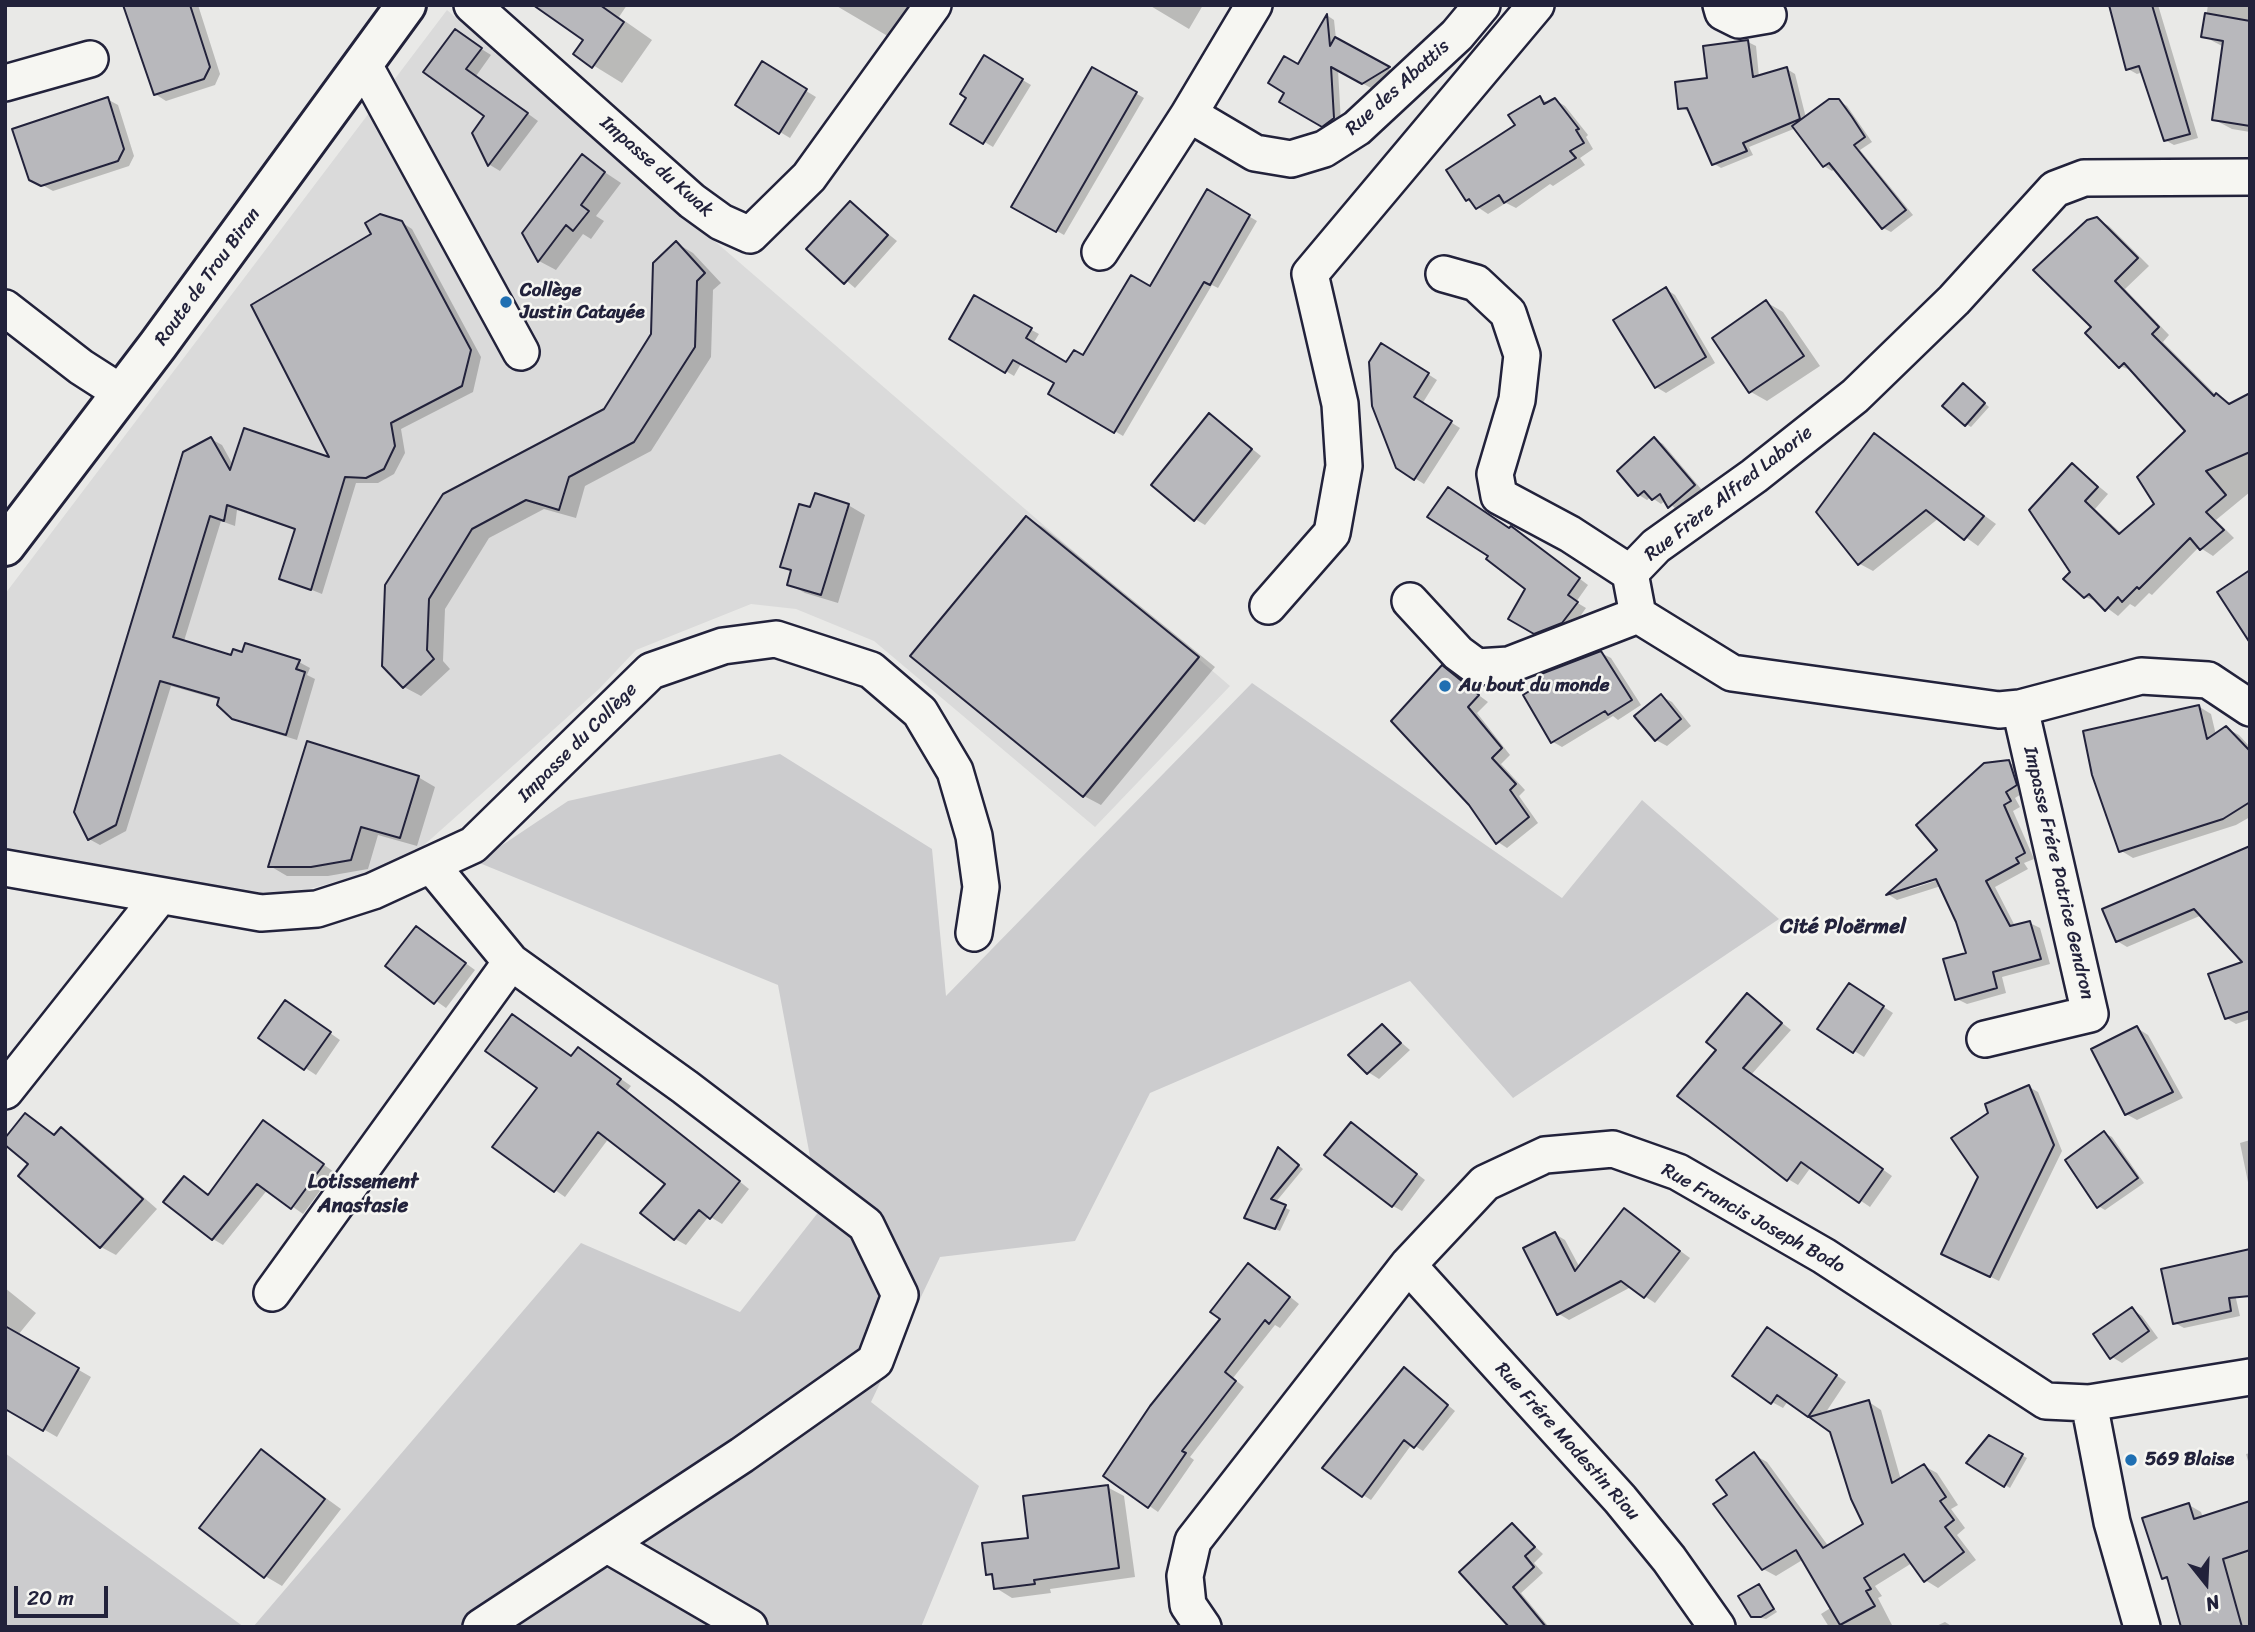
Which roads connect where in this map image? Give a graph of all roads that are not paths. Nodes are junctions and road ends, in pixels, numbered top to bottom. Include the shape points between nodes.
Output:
1 (406, 5) edge
2 (472, 5) edge
3 (933, 5) edge
4 (1254, 5) edge
5 (1482, 5) edge
6 (1536, 5) edge
7 (1721, 5) edge
8 (1768, 15) dead end
9 (90, 59) dead end
10 (364, 65) junction
11 (6, 83) edge
12 (1189, 114) junction
13 (2250, 177) edge
14 (1100, 252) dead end
15 (1444, 274) dead end
16 (5, 308) edge
17 (521, 352) dead end
18 (120, 392) junction
19 (5, 546) edge
20 (1630, 573) junction
21 (1410, 601) dead end
22 (1268, 606) dead end
23 (1638, 615) junction
24 (2020, 708) junction
25 (2250, 708) edge
26 (432, 866) junction
27 (5, 868) edge
28 (159, 897) junction
29 (974, 933) dead end
30 (511, 962) junction
31 (1985, 1040) dead end
32 (5, 1091) edge
33 (1408, 1265) junction
34 (272, 1293) dead end
35 (2250, 1377) edge
36 (2089, 1403) junction
37 (608, 1545) junction
38 (481, 1627) edge
39 (749, 1627) edge
40 (1203, 1627) edge
41 (1717, 1627) edge
42 (2142, 1627) edge

1 - 10 main road, Route de Trou Biran
2 - 3 street, Impasse du Kwak via 692,201 750,235 809,177
4 - 12 street
5 - 12 street, Rue des Abattis via 1457,35 1357,128 1324,149 1292,159 1255,153
6 - 22 street via 1310,274 1340,404 1344,466 1332,533
7 - 8 street via 1723,12 1739,20
9 - 11 street
10 - 17 street
10 - 18 main road, Route de Trou Biran
12 - 14 street
13 - 20 street, Rue Frère Alfred Laborie via 2084,178 2055,189 1954,300 1854,396 1754,477 1656,546
15 - 20 street via 1476,283 1508,313 1522,355 1517,400 1495,474 1499,496
16 - 18 street
18 - 19 main road, Route de Trou Biran
20 - 23 street, Rue Frère Alfred Laborie
21 - 23 street via 1477,667 1508,665
23 - 24 street via 1732,673 1999,710
24 - 25 street via 2141,676 2208,680
24 - 31 street, Impasse Frére Patrice Gendron via 2090,1014
26 - 28 street, Impasse du Collège via 317,909 261,913
26 - 29 street, Impasse du Collège via 473,845 651,671 723,646 776,639 871,670 920,712 956,771 974,836 981,887
26 - 30 street
27 - 28 street, Impasse du Collège
28 - 32 street
30 - 34 street
30 - 37 street via 685,1087 866,1226 900,1296 875,1361
33 - 36 street, Rue Francis Joseph Bodo via 1485,1183 1545,1155 1612,1149 1678,1172 1824,1256 2046,1401
33 - 40 street, Rue Francis Joseph Bodo via 1193,1541 1188,1605
33 - 41 street, Rue Frére Modestin Riou via 1620,1499
35 - 36 street, Rue Francis Joseph Bodo
36 - 42 street via 2112,1522
37 - 38 street
37 - 39 street

